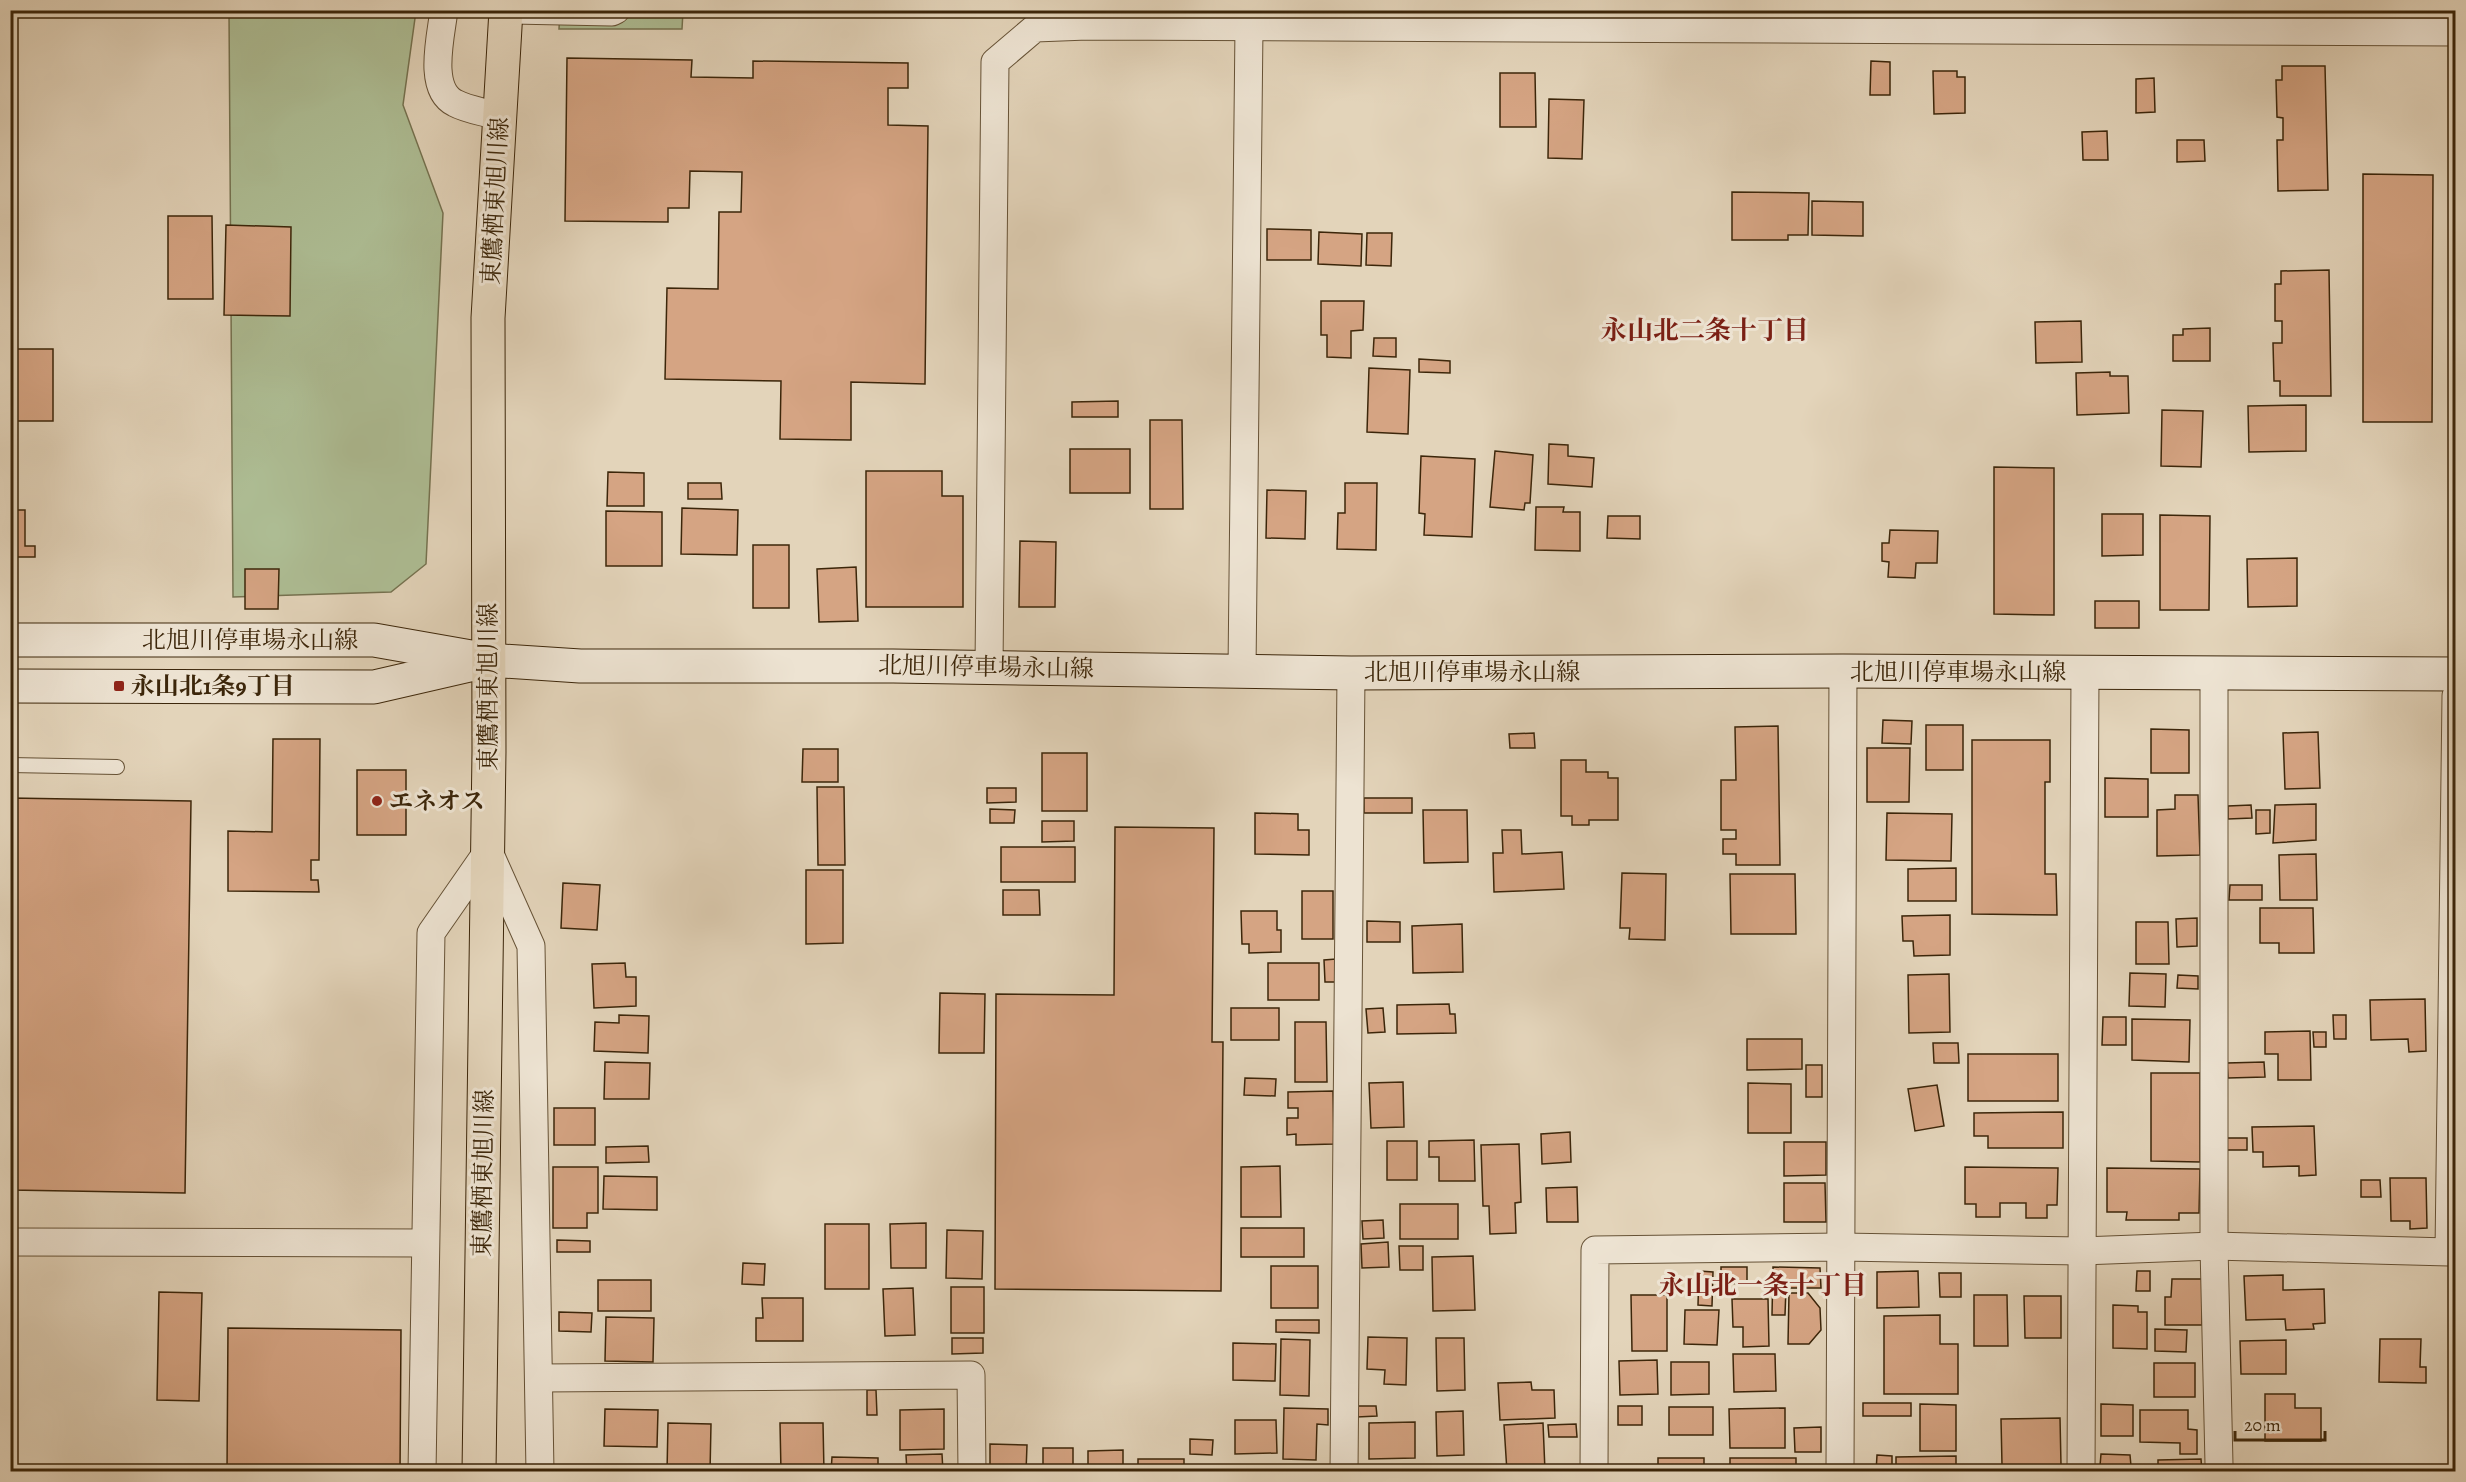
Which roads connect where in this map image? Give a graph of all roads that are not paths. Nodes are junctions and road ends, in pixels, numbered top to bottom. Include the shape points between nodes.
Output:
1 (444, 10) edge
2 (506, 10) edge
3 (512, 10) edge
4 (616, 10) edge
5 (1087, 18) edge
6 (1607, 19) edge
7 (2148, 20) edge
8 (1249, 27) junction
9 (2456, 32) edge
10 (500, 117) junction
11 (10, 640) edge
12 (488, 660) junction
13 (989, 668) junction
14 (1242, 670) junction
15 (1843, 671) junction
16 (2214, 672) junction
17 (1351, 673) junction
18 (2085, 673) junction
19 (2456, 674) edge
20 (10, 686) edge
21 (2456, 696) edge
22 (10, 765) edge
23 (117, 767) dead end
24 (488, 851) junction
25 (10, 1242) edge
26 (425, 1243) junction
27 (2214, 1246) junction
28 (1841, 1247) junction
29 (2082, 1251) junction
30 (540, 1378) junction
31 (2219, 1464) dead end
32 (422, 1472) edge
33 (479, 1472) edge
34 (540, 1472) edge
35 (972, 1472) edge
36 (1344, 1472) edge
37 (1594, 1472) edge
38 (1840, 1472) edge
39 (2081, 1472) edge

1 - 10 street via 437,78 442,92 454,103
2 - 10 main road, 東鷹栖東旭川線
3 - 4 street
5 - 8 street
5 - 13 street via 1035,28 995,62
6 - 7 street
6 - 8 street
7 - 9 street
8 - 14 street
10 - 12 main road, 東鷹栖東旭川線 via 488,318
11 - 12 main road, 北旭川停車場永山線 via 374,640
12 - 13 main road, 北旭川停車場永山線 via 580,666
12 - 20 main road, 北旭川停車場永山線 via 374,687
12 - 24 main road, 東鷹栖東旭川線
13 - 14 main road, 北旭川停車場永山線
14 - 17 main road, 北旭川停車場永山線
15 - 17 main road, 北旭川停車場永山線
15 - 18 main road, 北旭川停車場永山線
15 - 28 street
16 - 18 main road, 北旭川停車場永山線
16 - 19 main road, 北旭川停車場永山線
16 - 27 street
17 - 36 street
18 - 29 street
21 - 27 street via 2449,1252
22 - 23 lane
24 - 26 street via 431,933
24 - 30 street via 531,946
24 - 33 main road, 東鷹栖東旭川線
25 - 26 street
26 - 32 street
27 - 29 street
27 - 31 street
28 - 29 street
28 - 37 street via 1595,1250
28 - 38 street
29 - 39 street
30 - 34 street
30 - 35 street via 971,1375

